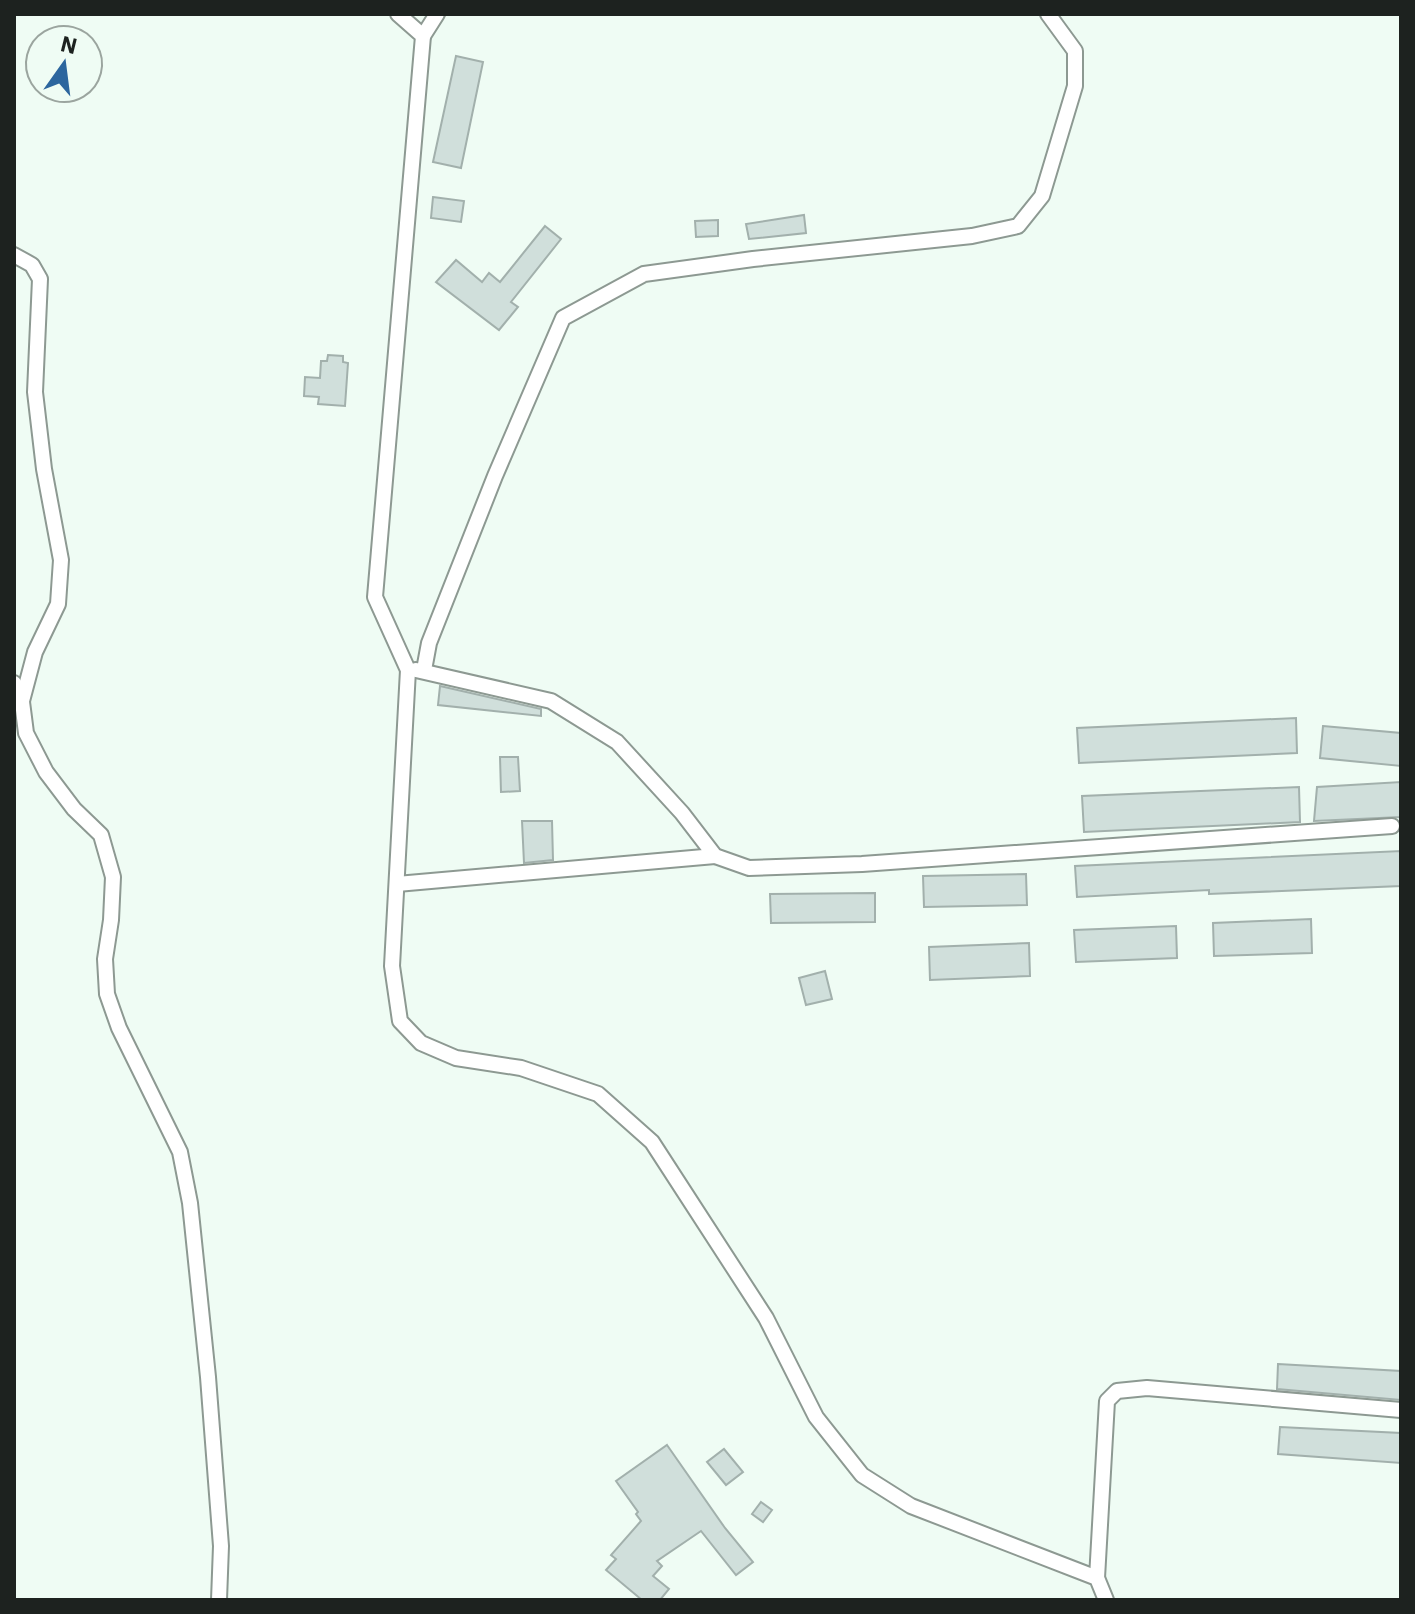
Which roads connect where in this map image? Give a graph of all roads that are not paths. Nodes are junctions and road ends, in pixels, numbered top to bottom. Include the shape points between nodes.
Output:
1 (398, 14) edge
2 (437, 14) edge
3 (1048, 14) edge
4 (423, 36) junction
5 (14, 255) edge
6 (408, 670) junction
7 (424, 670) junction
8 (14, 683) edge
9 (22, 702) junction
10 (1392, 826) dead end
11 (715, 856) junction
12 (397, 884) junction
13 (1401, 1410) edge
14 (1097, 1578) junction
15 (219, 1600) edge
16 (1106, 1600) edge

1 - 4 street
2 - 4 street
3 - 7 street via 1075,51 1075,86 1042,196 1018,226 972,236 644,274 563,318 451,587
4 - 6 street via 375,597
5 - 9 street via 32,265 40,279 35,392 61,560 58,604 35,652
6 - 7 street
6 - 12 street
7 - 11 street via 551,701 617,742
8 - 9 street
9 - 15 street via 26,733 46,772 101,835 113,877 107,994 180,1152 208,1377 221,1546
10 - 11 street via 862,864 749,868
11 - 12 street
12 - 14 street via 392,966 400,1021 421,1043 456,1058 521,1068 598,1094 652,1142 766,1318 816,1417 862,1475 911,1506
13 - 14 street via 1147,1388 1117,1391 1107,1401
14 - 16 street

